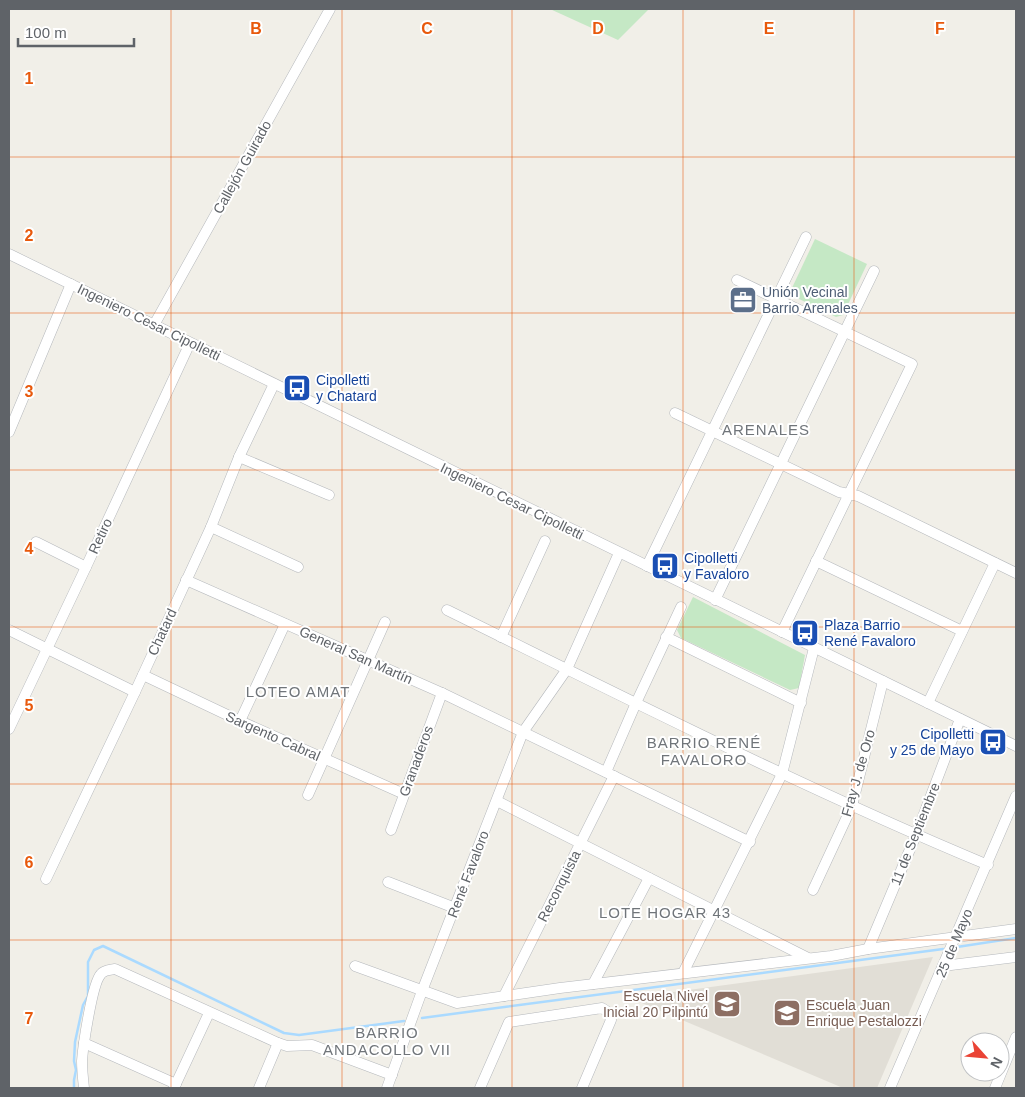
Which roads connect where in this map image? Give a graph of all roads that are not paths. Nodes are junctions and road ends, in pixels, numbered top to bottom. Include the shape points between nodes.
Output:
1 (330, 9) edge
2 (806, 237) dead end
3 (9, 254) edge
4 (874, 271) dead end
5 (737, 280) dead end
6 (71, 284) junction
7 (776, 298) junction
8 (154, 325) junction
9 (844, 331) junction
10 (190, 342) junction
11 (274, 384) junction
12 (674, 413) dead end
13 (712, 431) junction
14 (9, 432) edge
15 (239, 456) junction
16 (780, 464) junction
17 (849, 494) junction
18 (329, 495) dead end
19 (211, 527) junction
20 (545, 541) dead end
21 (36, 542) dead end
22 (619, 553) junction
23 (816, 561) junction
24 (995, 563) junction
25 (647, 566) junction
26 (86, 567) junction
27 (298, 567) dead end
28 (1016, 573) edge
29 (186, 580) junction
30 (715, 600) junction
31 (681, 607) dead end
32 (447, 610) dead end
33 (386, 622) dead end
34 (285, 624) junction
35 (9, 630) edge
36 (962, 631) junction
37 (782, 632) junction
38 (501, 637) junction
39 (666, 637) junction
40 (814, 648) junction
41 (47, 649) junction
42 (369, 659) junction
43 (567, 669) junction
44 (143, 676) junction
45 (883, 681) junction
46 (135, 692) junction
47 (442, 693) junction
48 (636, 703) junction
49 (801, 703) junction
50 (928, 703) junction
51 (960, 719) junction
52 (240, 721) junction
53 (9, 729) edge
54 (523, 732) junction
55 (1016, 746) edge
56 (324, 759) junction
57 (610, 774) junction
58 (782, 774) junction
59 (404, 794) junction
60 (308, 795) dead end
61 (1016, 796) edge
62 (497, 801) junction
63 (852, 806) junction
64 (391, 830) dead end
65 (916, 835) junction
66 (750, 842) junction
67 (580, 844) junction
68 (988, 865) junction
69 (648, 878) junction
70 (46, 879) dead end
71 (388, 882) dead end
72 (813, 890) dead end
73 (455, 908) junction
74 (715, 911) junction
75 (1016, 929) edge
76 (956, 937) junction
77 (868, 949) junction
78 (1016, 957) edge
79 (808, 958) junction
80 (355, 966) dead end
81 (943, 966) junction
82 (683, 973) junction
83 (593, 984) junction
84 (422, 991) junction
85 (504, 996) junction
86 (209, 1013) junction
87 (1016, 1037) edge
88 (84, 1043) junction
89 (278, 1044) junction
90 (392, 1075) junction
91 (175, 1086) edge
92 (585, 1087) edge
93 (84, 1088) edge
94 (259, 1088) edge
95 (387, 1088) edge
96 (480, 1088) edge
97 (890, 1088) edge
98 (994, 1088) edge

1 - 8 street, Callejón Guirado
2 - 7 street
3 - 6 street, Ingeniero Cesar Cipolletti
4 - 9 street
5 - 7 street
6 - 8 street, Ingeniero Cesar Cipolletti
6 - 14 street
7 - 9 street
7 - 13 street
8 - 10 street, Ingeniero Cesar Cipolletti
9 - 16 street
9 - 17 street via 912,364
10 - 11 street, Ingeniero Cesar Cipolletti
10 - 26 street, Retiro
11 - 15 street, Chatard
11 - 22 street, Ingeniero Cesar Cipolletti
12 - 13 street
13 - 16 street
13 - 25 street
15 - 18 street
15 - 19 street, Chatard
16 - 17 street
16 - 30 street
17 - 23 street
17 - 24 street
19 - 27 street
19 - 29 street, Chatard
20 - 38 street
21 - 26 street
22 - 25 street, Ingeniero Cesar Cipolletti
22 - 43 street, René Favaloro
23 - 36 street
23 - 37 street
24 - 28 street
24 - 36 street
25 - 30 street, Ingeniero Cesar Cipolletti
26 - 41 street, Retiro
29 - 34 street, General San Martín
29 - 44 street, Chatard
30 - 37 street, Ingeniero Cesar Cipolletti
31 - 39 street, Reconquista
32 - 38 street
33 - 42 street
34 - 42 street, General San Martín
34 - 52 street
35 - 41 street
36 - 50 street
37 - 40 street, Ingeniero Cesar Cipolletti
38 - 43 street
39 - 48 street, Reconquista
39 - 49 street
40 - 45 street, Ingeniero Cesar Cipolletti
40 - 49 street
41 - 46 street
41 - 53 street, Retiro
42 - 47 street, General San Martín
42 - 56 street
43 - 48 street
43 - 54 street, René Favaloro
44 - 46 street, Chatard
44 - 52 street, Sargento Cabral
45 - 50 street, Ingeniero Cesar Cipolletti
45 - 63 street, Fray J. de Oro
46 - 70 street, Chatard
47 - 54 street, General San Martín
47 - 59 street, Granaderos
48 - 57 street, Reconquista
48 - 58 street
49 - 58 street
50 - 51 street, Ingeniero Cesar Cipolletti
51 - 55 street, Ingeniero Cesar Cipolletti
51 - 65 street, 11 de Septiembre
52 - 56 street, Sargento Cabral
54 - 57 street, General San Martín
54 - 62 street, René Favaloro
56 - 59 street, Sargento Cabral
56 - 60 street
57 - 66 street, General San Martín
57 - 67 street, Reconquista
58 - 63 street
58 - 66 street
59 - 64 street, Granaderos
61 - 68 street, 25 de Mayo
62 - 67 street
62 - 73 street, René Favaloro
63 - 65 street
63 - 72 street, Fray J. de Oro
65 - 68 street
65 - 77 street, 11 de Septiembre
66 - 74 street
67 - 69 street
67 - 85 street, Reconquista
68 - 76 street, 25 de Mayo
69 - 74 street
69 - 83 street
71 - 73 street
73 - 84 street, René Favaloro
74 - 79 street
74 - 82 street
75 - 76 street
76 - 77 street
76 - 81 street, 25 de Mayo
77 - 79 street
78 - 81 street
79 - 82 street
80 - 84 street
81 - 97 street, 25 de Mayo
82 - 83 street
83 - 85 street
84 - 85 street via 457,1003
84 - 90 street, René Favaloro
86 - 88 street via 115,969 106,970 98,979
86 - 89 street
86 - 91 street
87 - 98 street
88 - 91 street
88 - 93 street
89 - 90 street via 312,1045
89 - 94 street
90 - 95 street, René Favaloro
92 - 96 street via 612,1020 602,1008 509,1022

